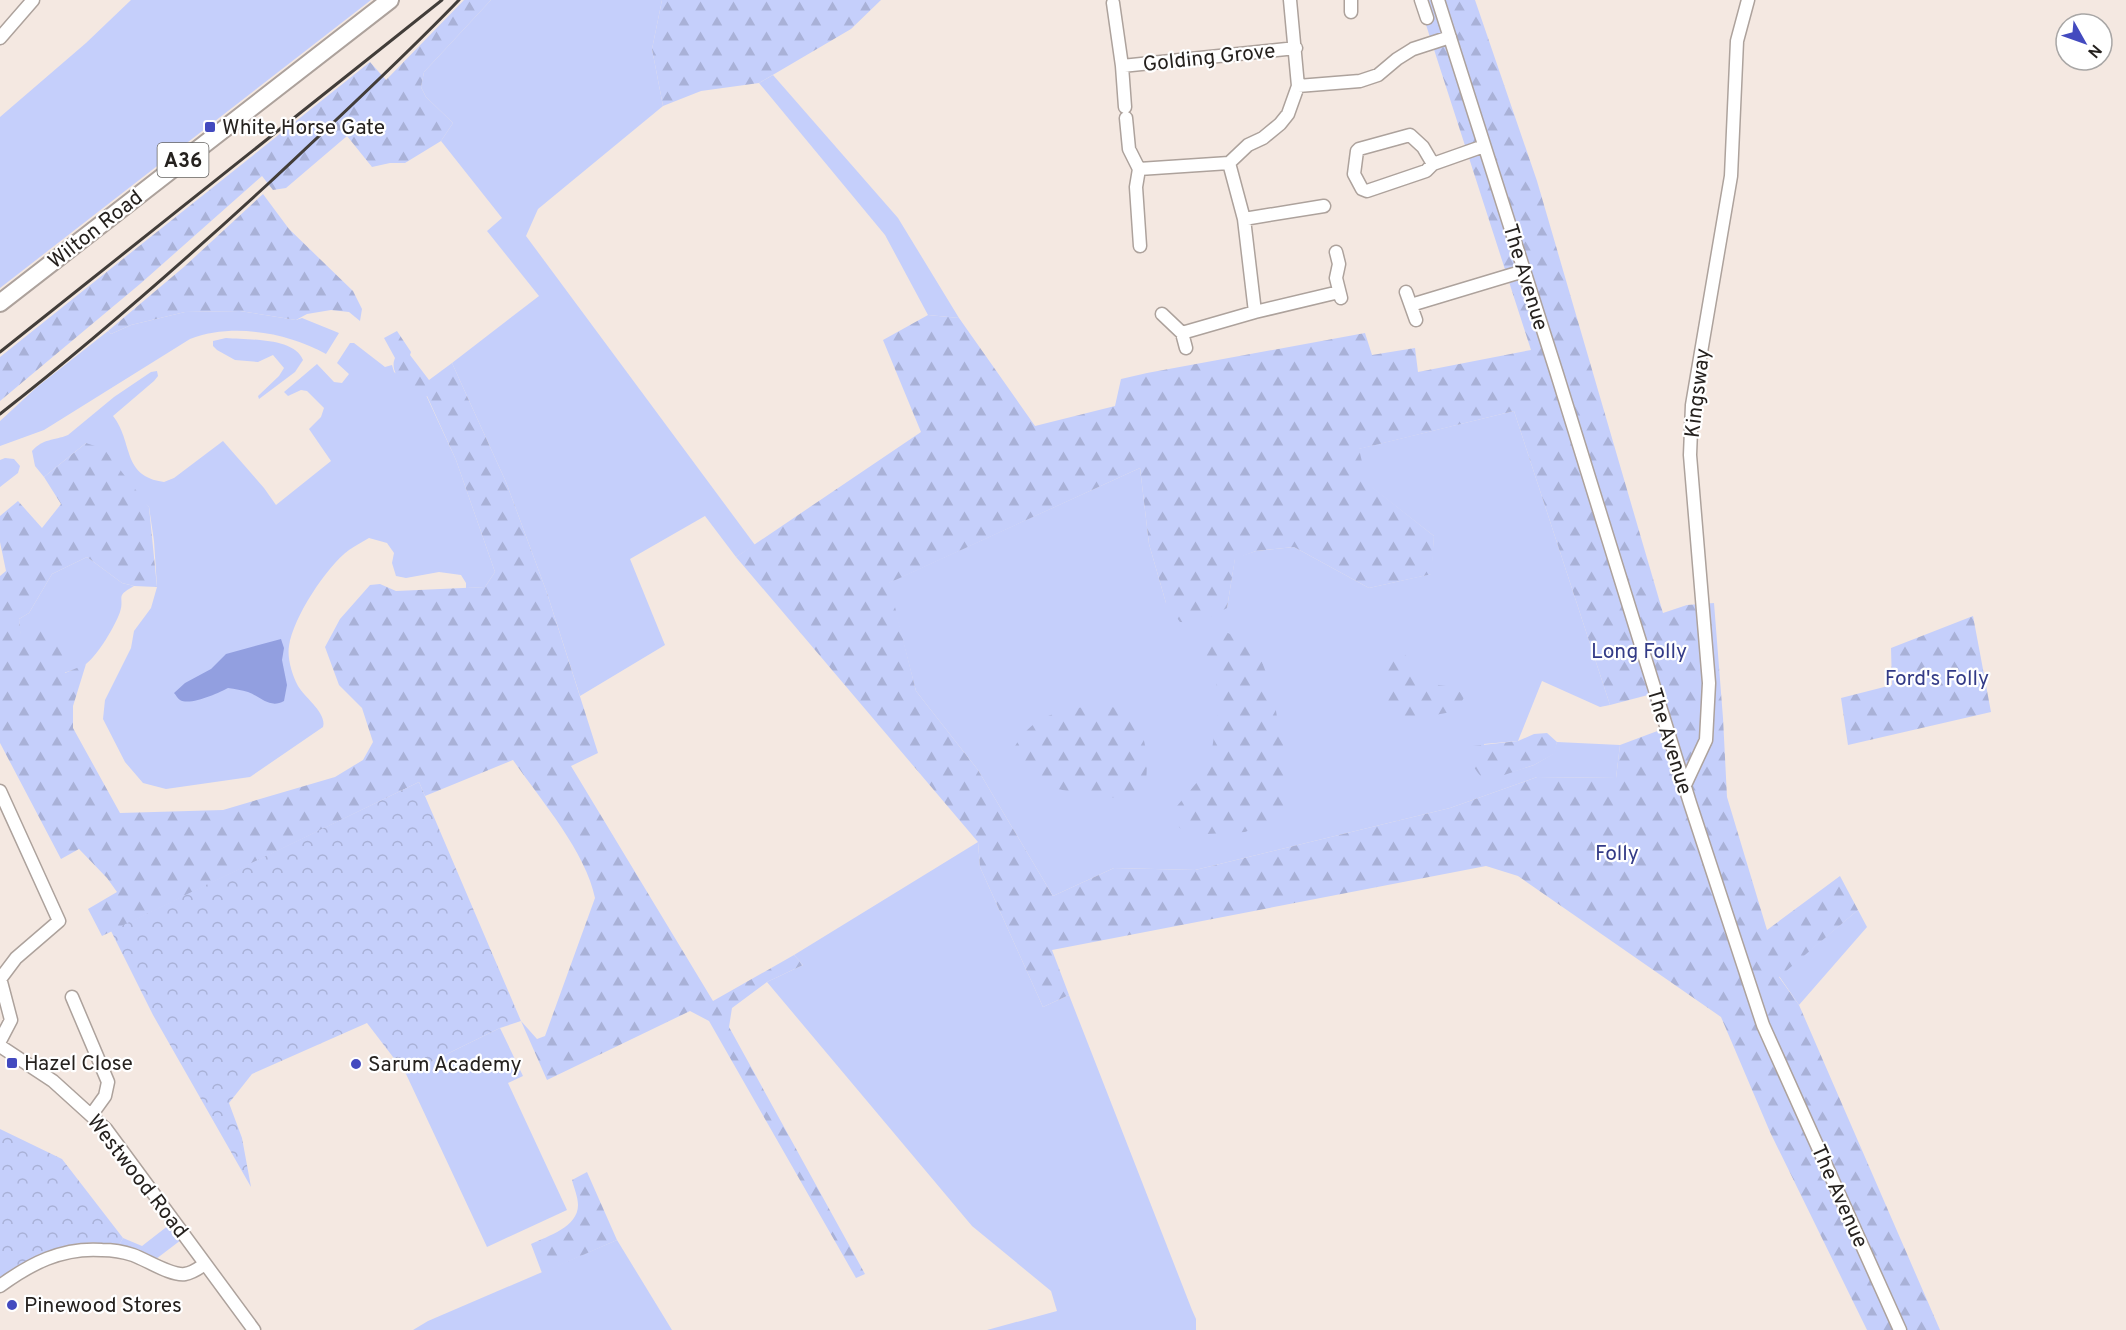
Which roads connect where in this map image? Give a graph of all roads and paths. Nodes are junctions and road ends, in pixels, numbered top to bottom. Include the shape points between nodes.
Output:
1 (33, 0) edge
2 (390, 0) edge
3 (1290, 0) edge
4 (1421, 0) edge
5 (1438, 0) edge
6 (1748, 0) edge
7 (1113, 3) dead end
8 (1426, 18) dead end
9 (1450, 37) junction
10 (0, 38) edge
11 (1296, 48) junction
12 (1122, 66) junction
13 (1298, 86) junction
14 (1484, 146) junction
15 (1229, 163) junction
16 (1433, 164) junction
17 (1139, 169) junction
18 (1324, 207) dead end
19 (1244, 219) junction
20 (1140, 246) dead end
21 (1336, 252) dead end
22 (1524, 271) junction
23 (1406, 292) dead end
24 (0, 303) edge
25 (1411, 305) junction
26 (1254, 312) junction
27 (1162, 314) dead end
28 (1416, 320) dead end
29 (1182, 333) junction
30 (1186, 348) dead end
31 (1685, 784) junction
32 (0, 791) edge
33 (0, 978) edge
34 (72, 997) dead end
35 (0, 1041) edge
36 (0, 1046) edge
37 (92, 1114) junction
38 (205, 1264) junction
39 (0, 1286) edge
40 (254, 1330) edge
41 (1900, 1330) edge

1 - 10 street
2 - 24 highway, Wilton Road / A36
3 - 11 street
4 - 8 street
5 - 9 street, The Avenue
6 - 31 street, Kingsway via 1737,41 1731,176 1692,405 1690,455 1708,683 1706,740
7 - 12 street, Golding Grove
9 - 13 street via 1413,49 1378,75 1360,81
9 - 14 street, The Avenue
11 - 12 street, Golding Grove
11 - 13 street
12 - 17 street, Golding Grove via 1129,149
13 - 15 street via 1280,124
14 - 16 street
14 - 22 street, The Avenue
15 - 17 street
15 - 19 street
16 - 16 street via 1410,135 1359,149 1354,174 1367,191 1426,171
17 - 20 street via 1136,187
18 - 19 street
19 - 26 street
21 - 26 street via 1340,296
22 - 25 street
22 - 31 street, The Avenue
23 - 25 street
25 - 28 street
26 - 29 street
27 - 29 street
29 - 30 street
31 - 41 street, The Avenue via 1763,1025
32 - 33 street via 59,921 16,958
33 - 35 street via 11,1020
34 - 37 street via 108,1082 105,1096
36 - 37 street, Westwood Road via 53,1081
37 - 38 street, Westwood Road via 122,1148
38 - 39 street via 177,1274 131,1255 83,1250 41,1261
38 - 40 street, Westwood Road

